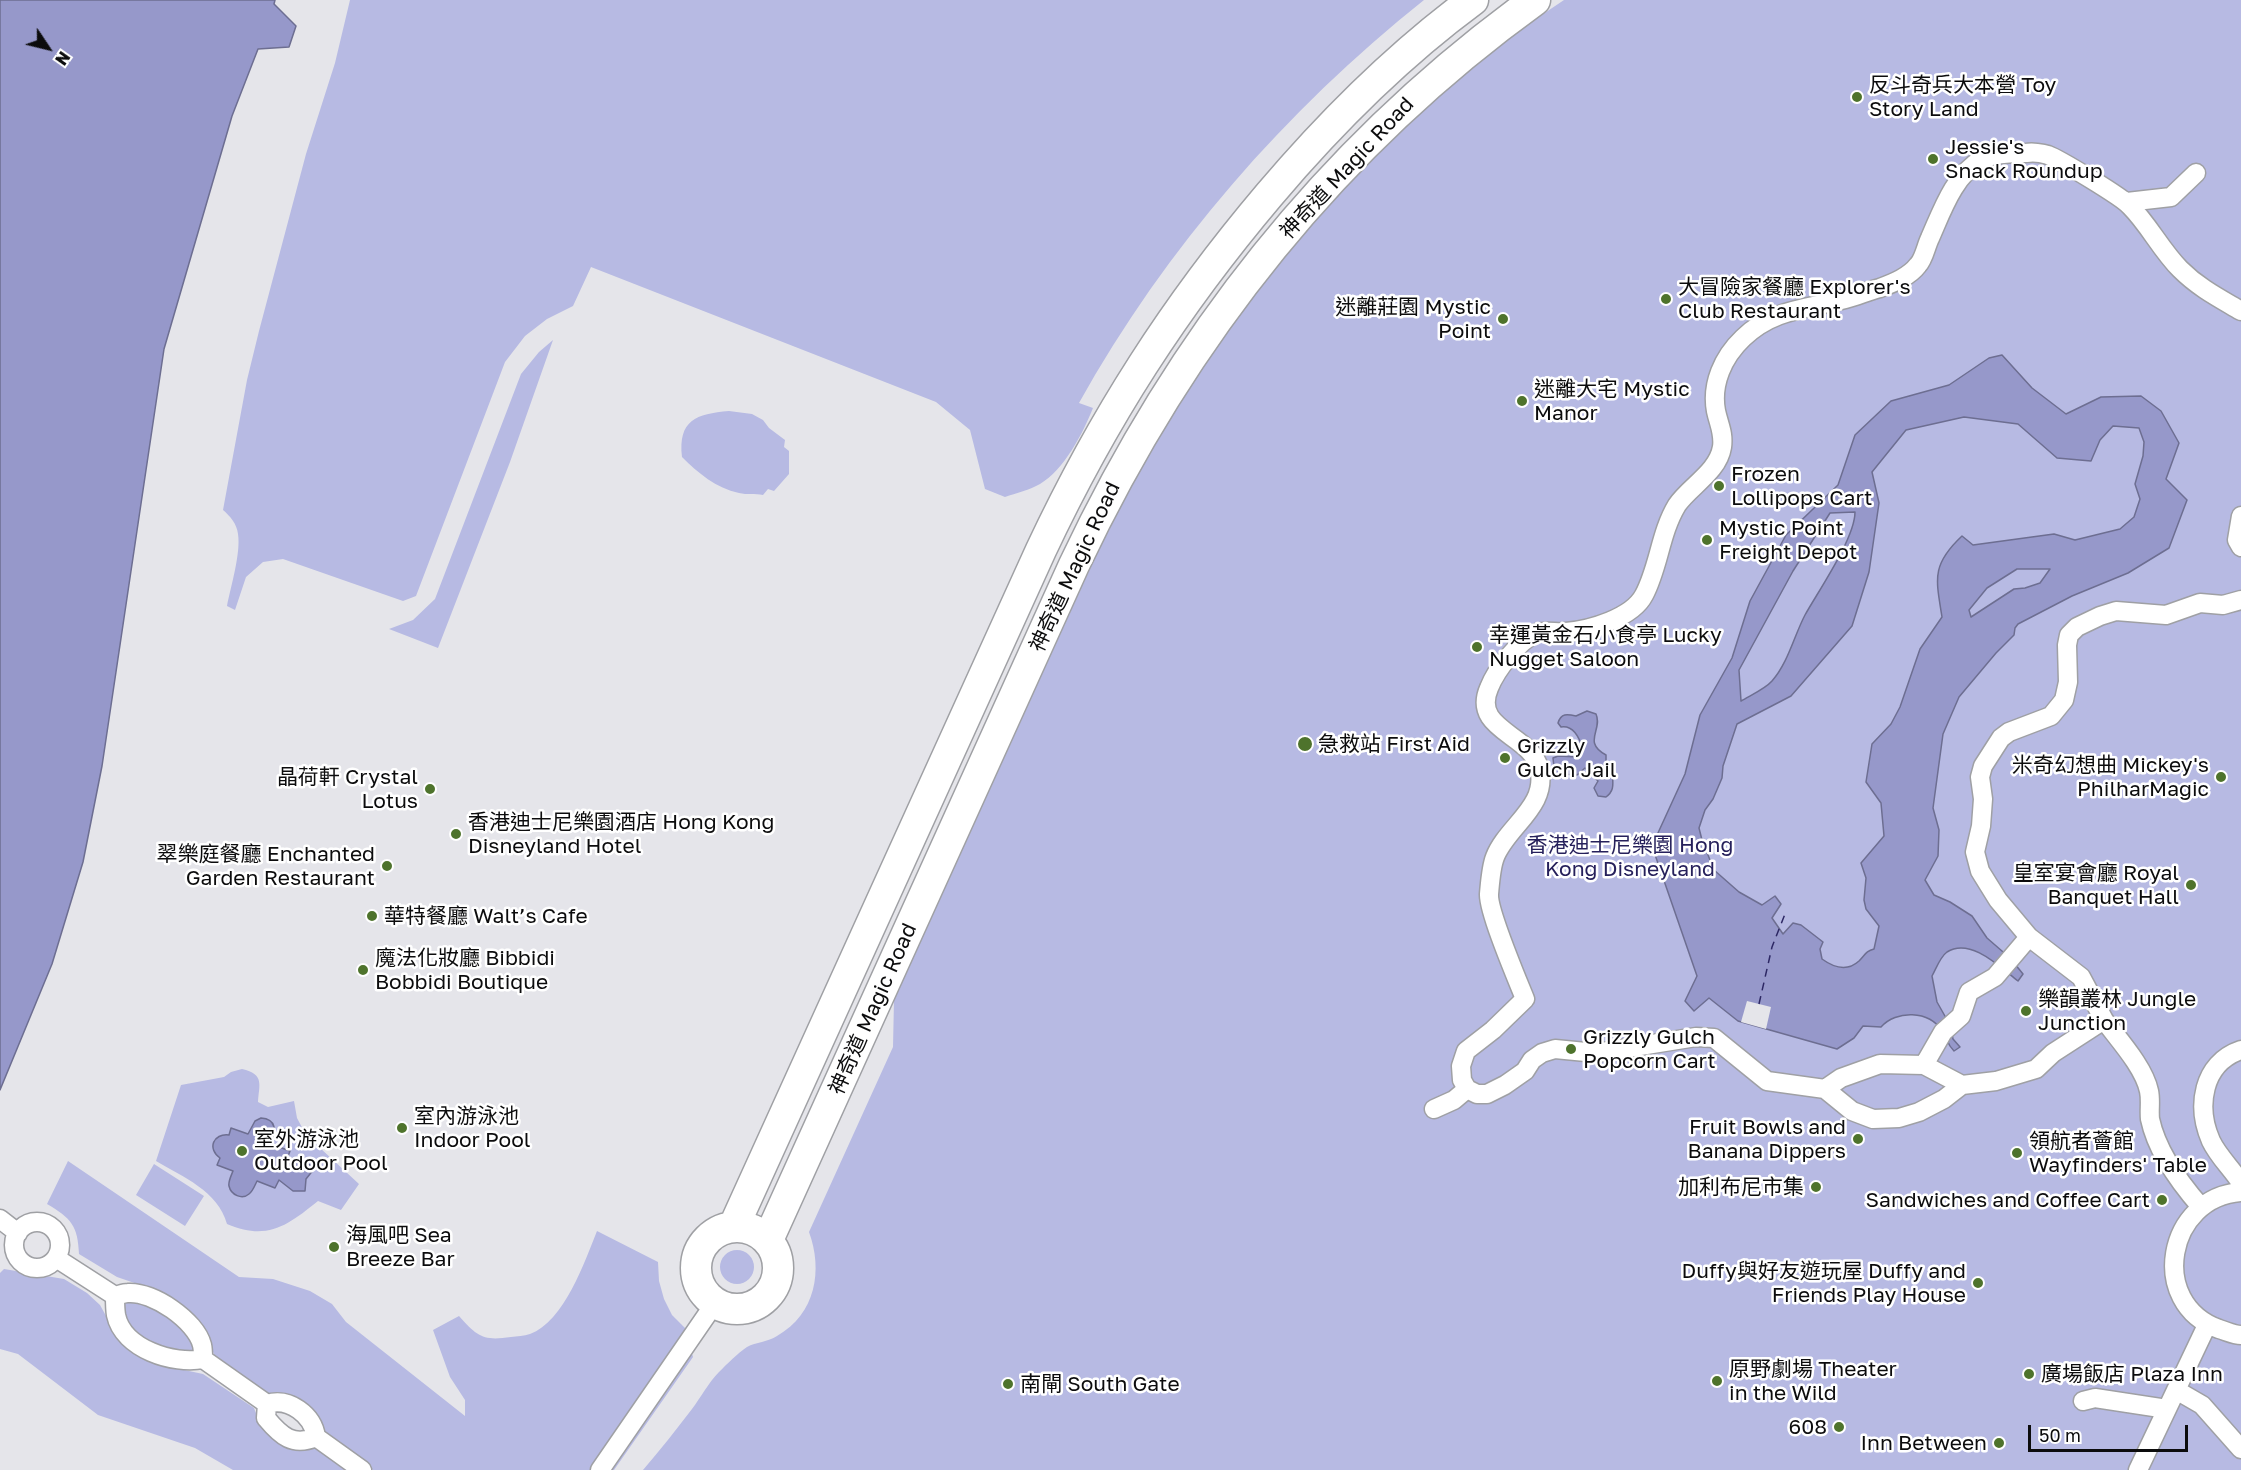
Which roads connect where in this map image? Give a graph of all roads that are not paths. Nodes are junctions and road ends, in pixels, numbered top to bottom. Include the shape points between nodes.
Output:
1 (1473, 0) edge
2 (1535, 0) edge
3 (2196, 173) dead end
4 (2127, 202) junction
5 (2241, 311) edge
6 (2241, 516) edge
7 (2241, 547) edge
8 (2241, 600) edge
9 (2029, 937) junction
10 (2104, 1020) junction
11 (2241, 1050) edge
12 (1924, 1065) junction
13 (1962, 1085) junction
14 (1467, 1089) junction
15 (1825, 1089) junction
16 (1434, 1109) dead end
17 (2241, 1183) edge
18 (2241, 1192) edge
19 (2201, 1207) junction
20 (0, 1220) edge
21 (734, 1226) junction
22 (18, 1233) junction
23 (768, 1240) junction
24 (56, 1258) junction
25 (115, 1296) junction
26 (715, 1303) junction
27 (2207, 1325) junction
28 (2241, 1335) edge
29 (203, 1359) junction
30 (2176, 1390) junction
31 (2083, 1401) dead end
32 (267, 1404) junction
33 (2167, 1409) junction
34 (316, 1437) junction
35 (2241, 1449) edge
36 (362, 1470) edge
37 (600, 1470) edge
38 (2138, 1470) edge

1 - 21 street, 神奇道 Magic Road via 1378,79 1295,164 1191,292 1120,398 1041,550
2 - 23 street, 神奇道 Magic Road via 1429,83 1330,180 1221,313 1152,417 1074,565
3 - 4 street via 2171,197
4 - 5 street via 2178,267 2205,292
4 - 14 street via 2048,155 2028,152 1984,158 1953,189 1919,265 1896,282 1768,319 1743,338 1723,365 1715,389 1716,411 1723,430 1722,452 1672,515 1644,595 1634,609 1591,629 1541,631 1526,638 1490,684 1484,702 1491,721 1532,752 1539,767 1540,783 1536,802 1494,858 1488,899 1525,999 1466,1051 1461,1066
6 - 7 street
8 - 9 street via 2223,605 2200,603 2166,615 2116,611 2077,627 2069,635 2067,645 2064,700 2051,716 2009,732 1992,750 1980,777 1983,799 1975,852 1980,872
9 - 10 street via 2081,977
9 - 12 street via 1995,977 1969,992 1961,1016 1943,1032
10 - 13 street via 2082,1032 2036,1069 1996,1081
10 - 19 street via 2146,1083 2149,1140
11 - 17 street via 2218,1064 2202,1096 2212,1143
12 - 13 street
12 - 15 street via 1880,1064 1841,1078
13 - 15 street via 1919,1112 1873,1119 1852,1111
14 - 15 street via 1487,1094 1525,1071 1542,1053 1555,1049 1596,1053 1696,1037 1714,1038 1767,1082
14 - 16 street
18 - 19 street via 2220,1196
19 - 27 street via 2179,1235 2174,1263 2180,1295
20 - 22 street
21 - 23 street via 750,1228
21 - 26 street via 710,1236 697,1260 699,1284
22 - 24 street via 17,1256 28,1266 44,1267
22 - 24 street via 36,1222 50,1226 59,1237
23 - 26 street via 778,1264 776,1281 768,1295 739,1309
24 - 25 street
25 - 29 street via 129,1292 172,1308 202,1343
25 - 29 street via 116,1317 126,1334 141,1345 172,1360
26 - 37 street
27 - 28 street
27 - 30 street
29 - 32 street
30 - 33 street
30 - 35 street via 2202,1405
31 - 33 street via 2096,1398
32 - 34 street via 281,1402 297,1408 308,1417
32 - 34 street via 266,1418 278,1432 305,1442
33 - 38 street
34 - 36 street

